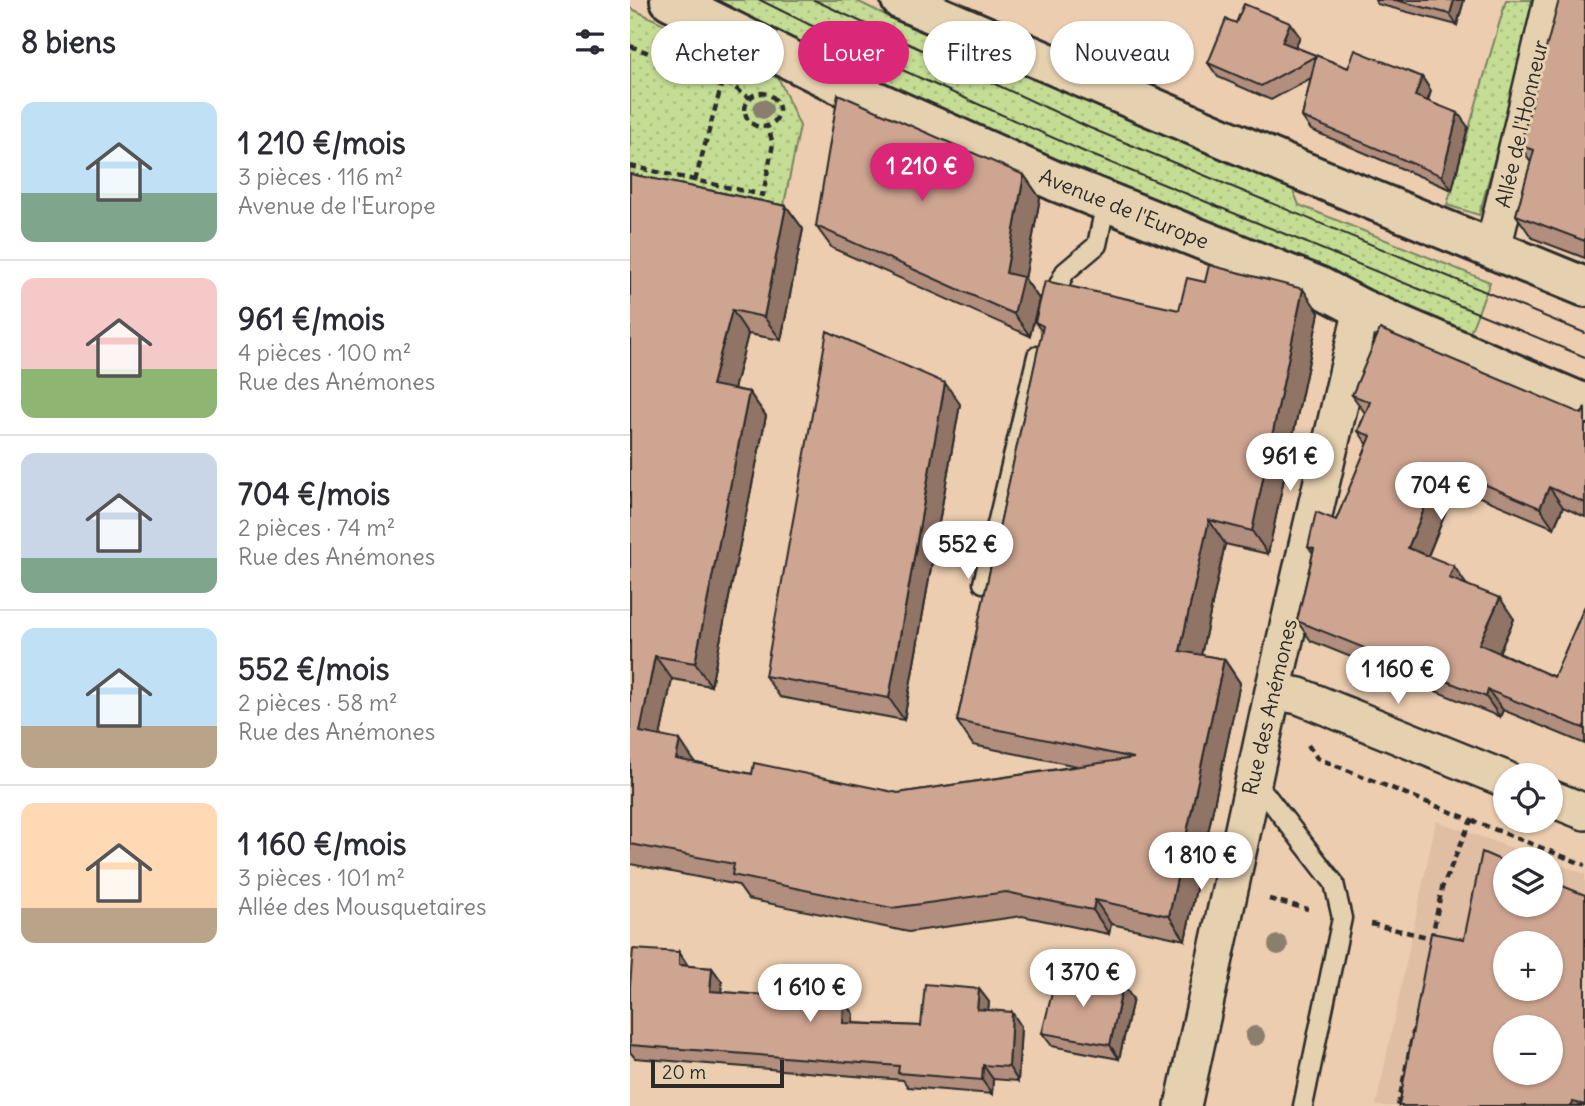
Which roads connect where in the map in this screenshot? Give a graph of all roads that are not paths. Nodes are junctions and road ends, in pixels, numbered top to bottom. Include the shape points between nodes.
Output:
1 (670, 0) edge
2 (901, 0) edge
3 (1552, 0) edge
4 (1106, 202) junction
5 (1493, 249) junction
6 (1585, 288) edge
7 (1362, 309) junction
8 (1585, 404) edge
9 (983, 583) dead end
10 (1273, 691) junction
11 (1493, 774) edge
12 (1254, 779) junction
13 (1563, 803) edge
14 (1585, 811) edge
15 (1183, 1106) edge
16 (1303, 1106) edge

1 - 4 main road, Avenue de l'Europe via 839,85
2 - 5 main road
3 - 5 street, Allée de l'Honneur
4 - 7 main road, Avenue de l'Europe via 1320,287
4 - 9 lane via 1097,245 1065,272 1051,298
5 - 6 main road
7 - 8 main road, Avenue de l'Europe
7 - 10 street, Rue des Anémones
10 - 11 street via 1299,696
10 - 12 street, Rue des Anémones
12 - 15 street, Rue des Anémones
12 - 16 lane via 1334,883 1342,918
13 - 14 street

